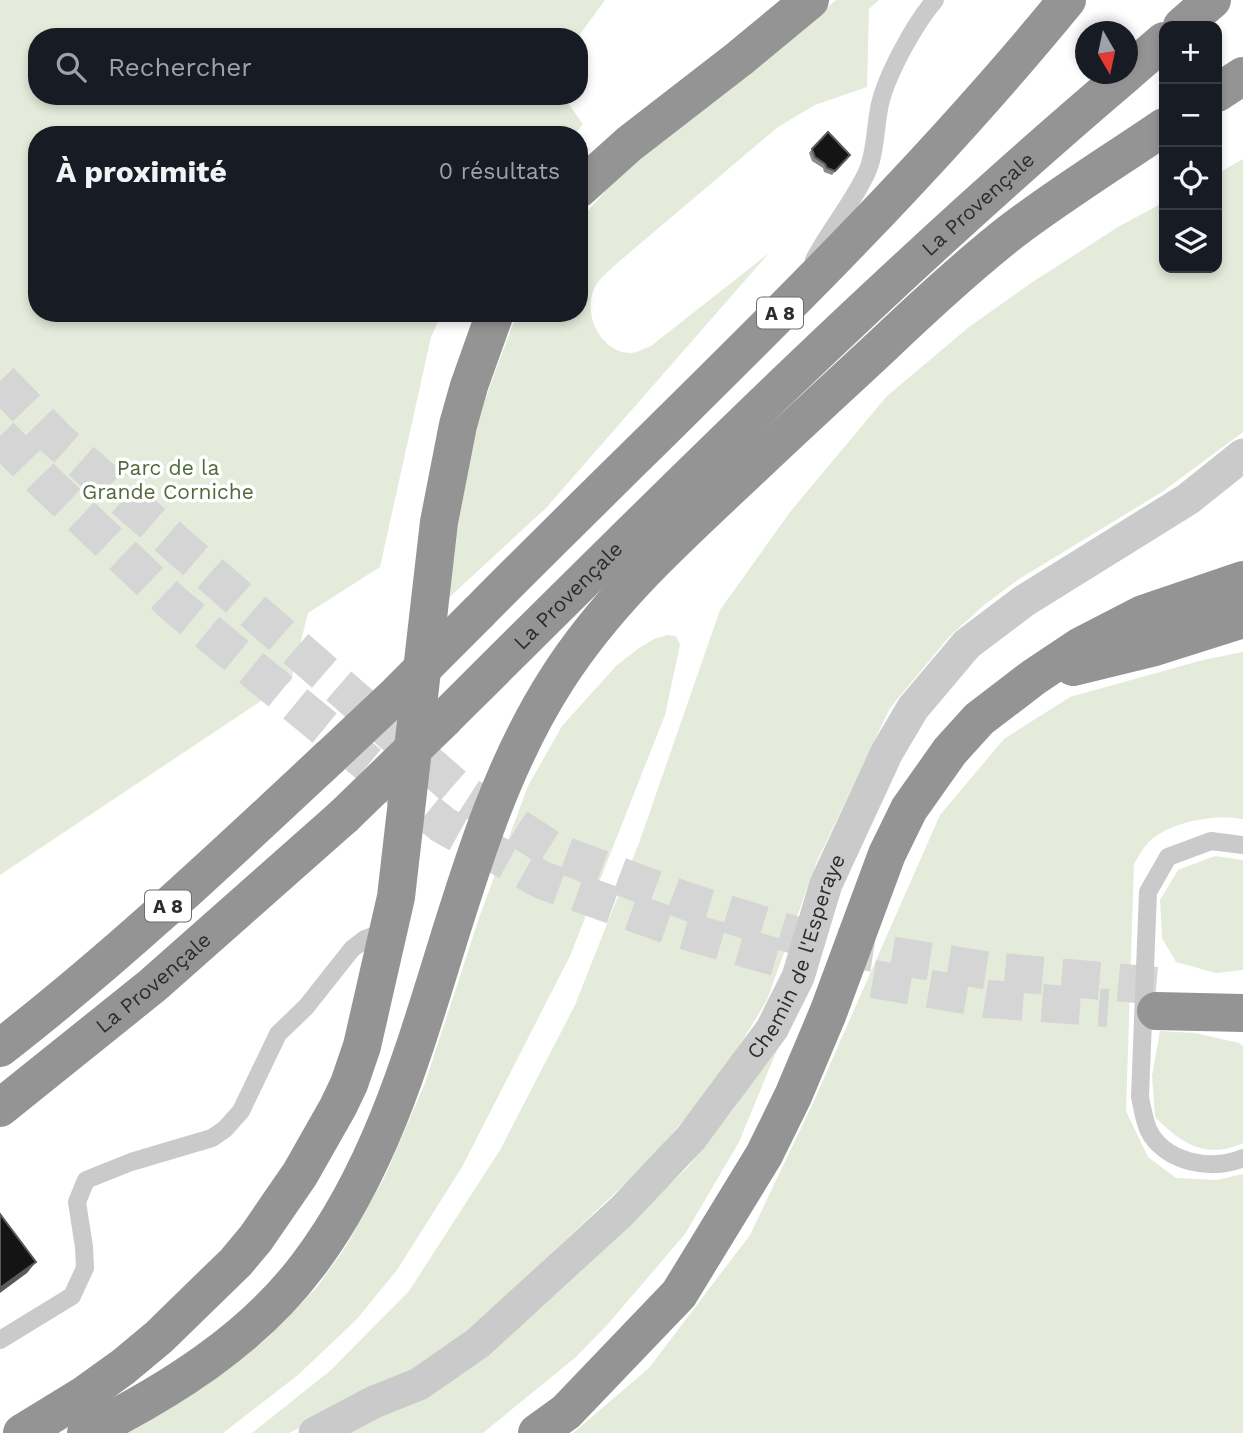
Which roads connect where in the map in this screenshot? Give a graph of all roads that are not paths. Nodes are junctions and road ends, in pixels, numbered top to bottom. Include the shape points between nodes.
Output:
1 (810, 0) edge
2 (935, 0) edge
3 (1067, 0) edge
4 (1212, 0) edge
5 (1188, 21) edge
6 (1159, 45) edge
7 (1138, 63) edge
8 (1243, 76) edge
9 (1115, 84) edge
10 (1222, 90) edge
11 (1159, 130) edge
12 (588, 181) edge
13 (791, 303) junction
14 (492, 322) edge
15 (1243, 455) edge
16 (1243, 580) edge
17 (1243, 619) edge
18 (1034, 677) junction
19 (1243, 845) edge
20 (388, 930) junction
21 (1243, 989) edge
22 (1243, 1013) edge
23 (0, 1048) edge
24 (0, 1108) edge
25 (1243, 1158) edge
26 (0, 1340) edge
27 (22, 1433) edge
28 (86, 1433) edge
29 (315, 1433) edge
30 (537, 1433) edge

1 - 12 highway
2 - 13 lane via 901,51 881,99 866,174 828,232
3 - 13 highway, A 8 via 962,122
4 - 5 highway
6 - 7 highway, La Provençale / A 8
8 - 10 highway
9 - 24 highway, La Provençale / A 8, bridge via 900,273 344,817 153,985
11 - 28 highway via 1014,230 957,276 616,600 577,648 516,754 471,868 391,1110 334,1228 288,1289 230,1343 134,1409
13 - 23 highway, A 8, bridge via 397,694 91,975
14 - 20 highway via 458,425 437,534 402,857
15 - 29 street, Chemin de l'Esperaye via 1188,499 1024,601 967,644 913,708 887,752 826,884 798,977 772,1029 691,1138 622,1211 478,1343 419,1384
16 - 18 highway via 1143,614
17 - 18 highway
18 - 30 highway via 979,719 909,810 887,854 793,1096 764,1155 679,1294 566,1412
19 - 25 lane via 1211,841 1168,857 1148,892 1140,1097 1148,1129 1167,1153 1196,1163
20 - 26 lane via 352,949 278,1034 241,1111 225,1129 212,1138 86,1180 77,1202 85,1268 72,1296
20 - 27 highway via 349,1084 300,1174 256,1238 208,1291 132,1360
21 - 22 highway via 1157,999

